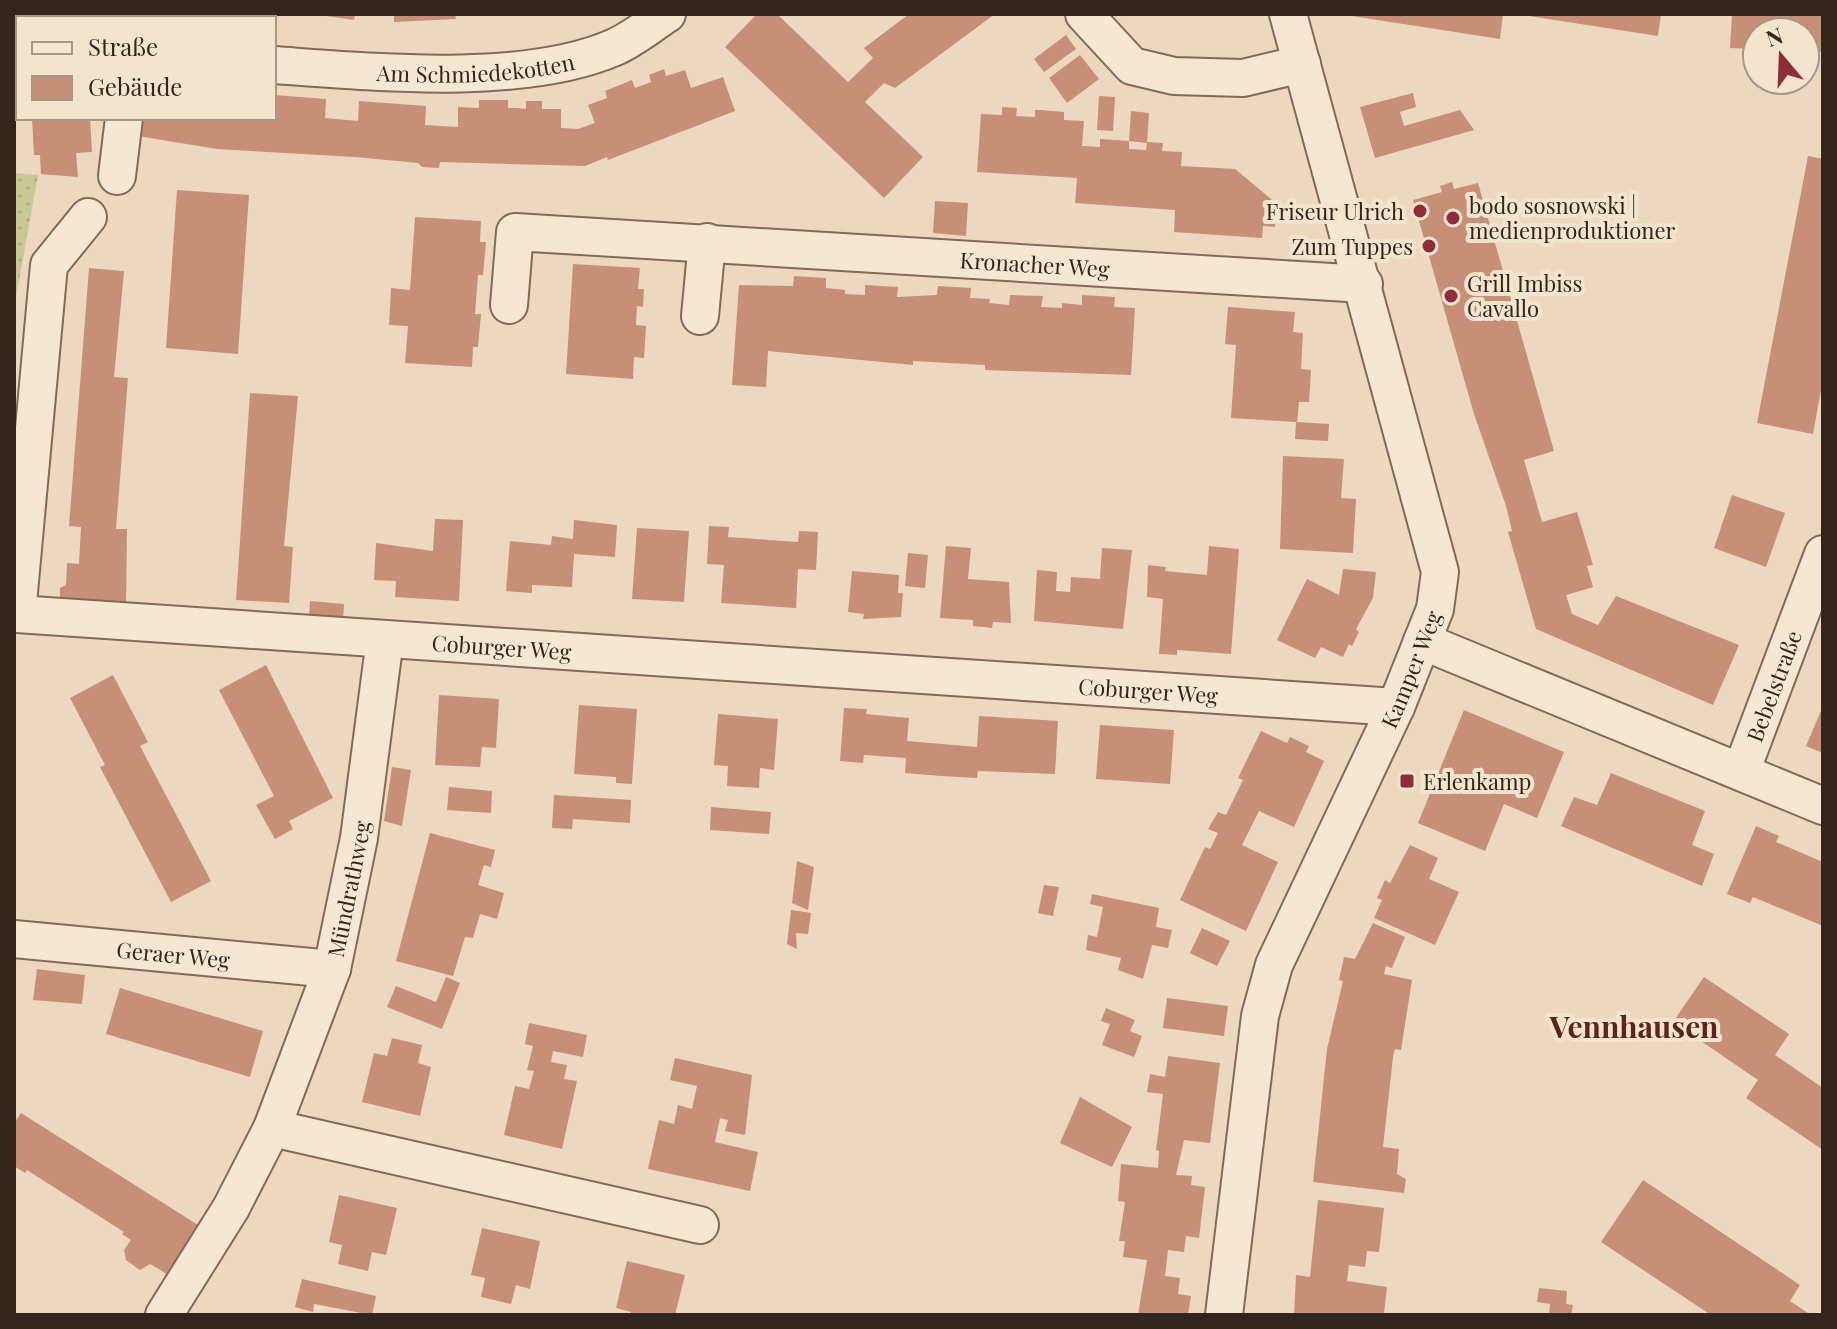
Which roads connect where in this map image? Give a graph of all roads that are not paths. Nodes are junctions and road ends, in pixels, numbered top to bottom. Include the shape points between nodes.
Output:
1 (667, 14) edge
2 (1084, 14) edge
3 (1288, 14) edge
4 (1302, 64) junction
5 (276, 65) edge
6 (124, 120) edge
7 (117, 176) dead end
8 (88, 217) dead end
9 (707, 242) junction
10 (1364, 284) junction
11 (509, 305) dead end
12 (700, 316) dead end
13 (1823, 554) edge
14 (385, 639) junction
15 (1422, 641) junction
16 (1396, 707) junction
17 (1741, 772) junction
18 (1823, 806) edge
19 (14, 939) edge
20 (332, 969) junction
21 (272, 1128) junction
22 (700, 1225) dead end
23 (164, 1315) edge
24 (1224, 1315) edge

1 - 5 street, Am Schmiedekotten via 614,48 543,65 435,74
2 - 4 street via 1132,66 1174,76 1243,78
3 - 4 street, Kamper Weg
4 - 10 street, Kamper Weg
6 - 7 street
8 - 14 street, Coburger Weg via 49,265 17,614
9 - 10 street, Kronacher Weg
9 - 11 street, Kronacher Weg via 515,232
9 - 12 street
10 - 15 street, Kamper Weg via 1440,572 1435,609
13 - 17 street, Bebelstraße
14 - 16 street, Coburger Weg
14 - 20 street, Mündrathweg via 359,838
15 - 16 street, Kamper Weg
15 - 17 street
16 - 24 street, Kamper Weg via 1274,965 1260,1016
17 - 18 street
19 - 20 street, Geraer Weg
20 - 21 street, Mündrathweg
21 - 22 street
21 - 23 street, Mündrathweg via 231,1208

